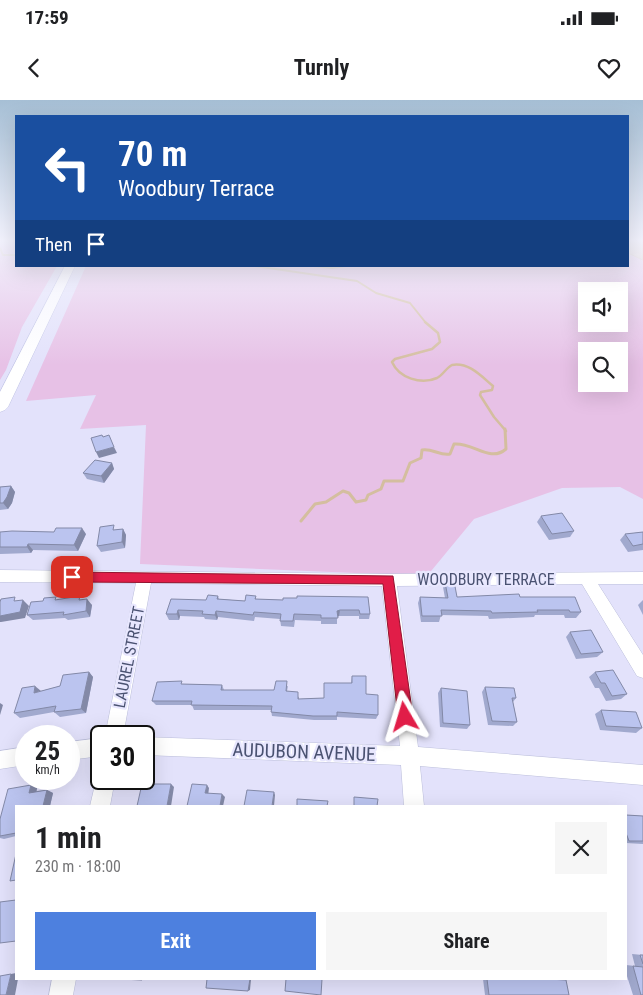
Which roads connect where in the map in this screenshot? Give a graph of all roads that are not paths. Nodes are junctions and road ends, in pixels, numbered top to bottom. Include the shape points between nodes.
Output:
1 (62, 282) edge
2 (0, 407) edge
3 (0, 576) edge
4 (145, 577) junction
5 (586, 578) junction
6 (643, 578) edge
7 (389, 580) junction
8 (643, 670) edge
9 (116, 725) edge
10 (155, 746) edge
11 (410, 756) junction
12 (15, 758) edge
13 (0, 760) edge
14 (643, 775) edge
15 (103, 790) edge
16 (100, 805) edge
17 (414, 805) edge
18 (64, 980) edge
19 (61, 995) edge

1 - 2 main road
3 - 4 street, WOODBURY TERRACE
4 - 7 street, WOODBURY TERRACE
4 - 9 street, LAUREL STREET
5 - 6 street, WOODBURY TERRACE
5 - 7 street, WOODBURY TERRACE
5 - 8 street
7 - 11 street
10 - 11 street, AUDUBON AVENUE
11 - 14 street, AUDUBON AVENUE
11 - 17 street
12 - 13 street
15 - 16 street
18 - 19 street

